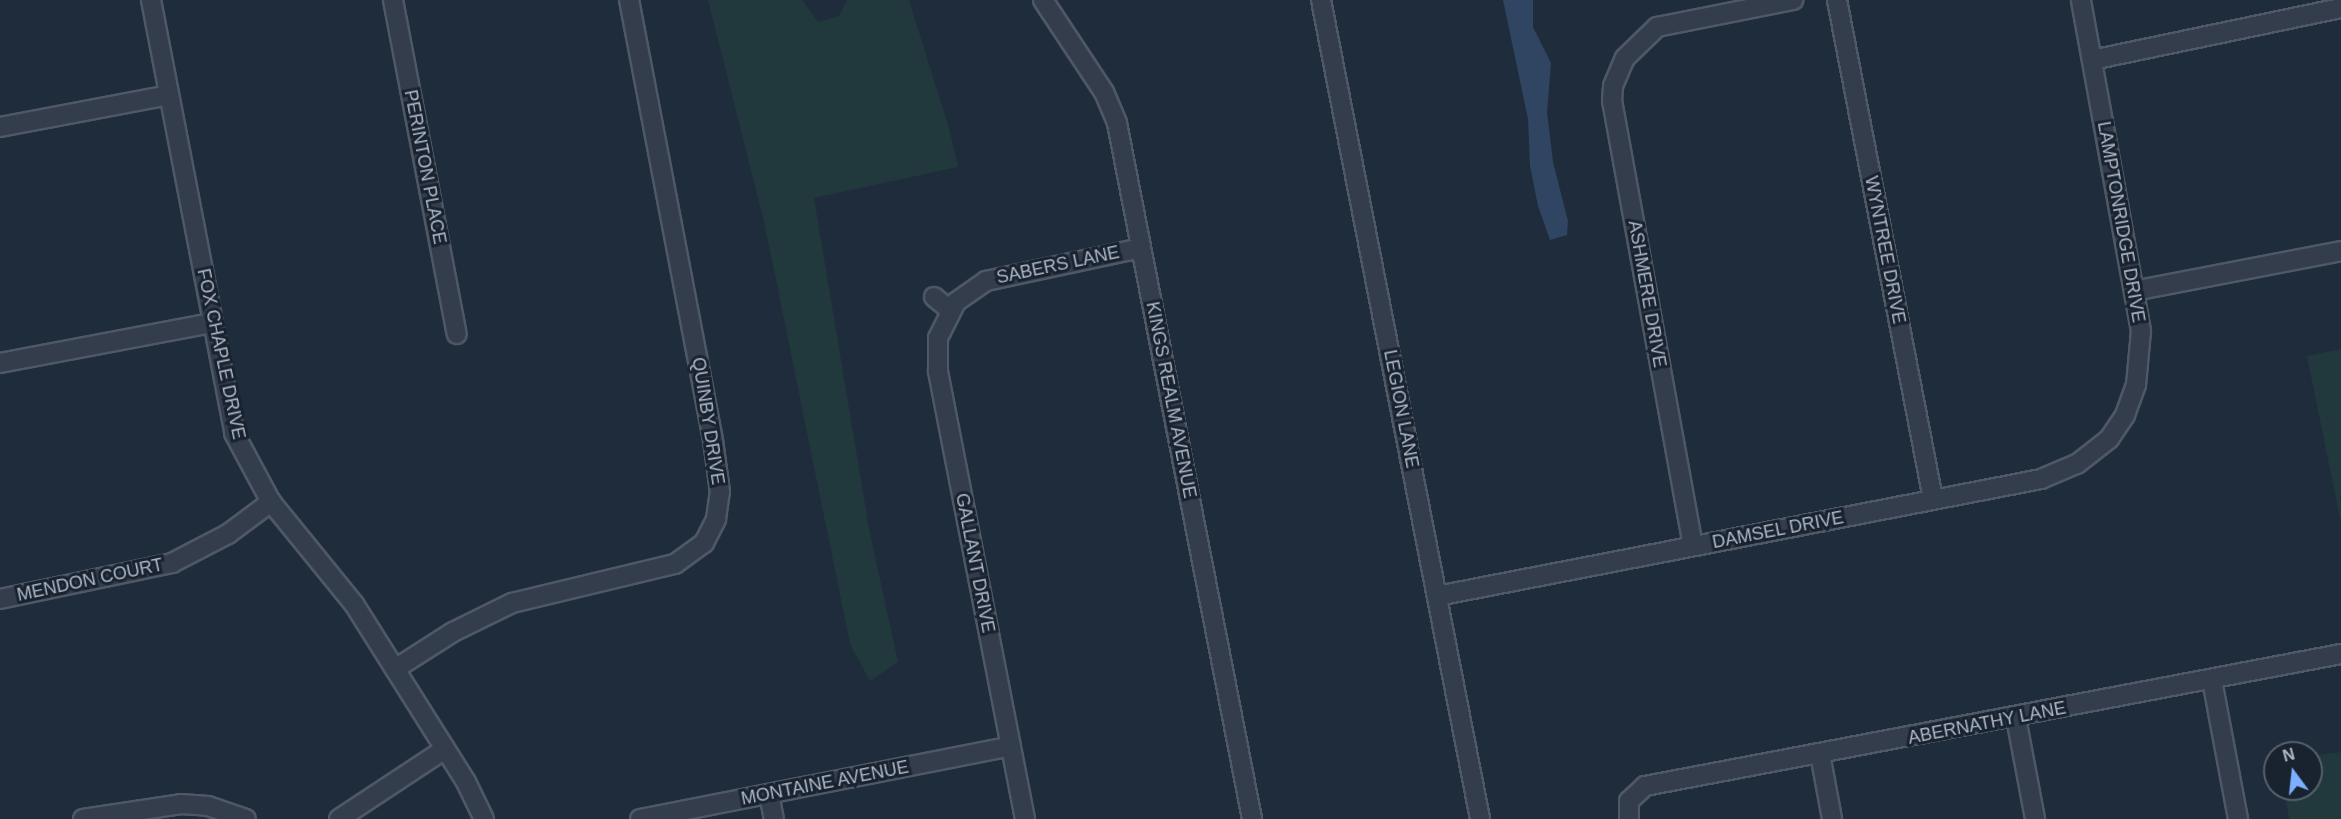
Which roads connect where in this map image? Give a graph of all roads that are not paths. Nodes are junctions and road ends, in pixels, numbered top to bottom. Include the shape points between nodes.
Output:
1 (151, 0) edge
2 (393, 0) edge
3 (629, 0) edge
4 (1042, 0) edge
5 (1321, 0) edge
6 (1792, 0) edge
7 (1837, 0) edge
8 (2081, 0) edge
9 (2341, 8) edge
10 (2092, 60) junction
11 (169, 95) junction
12 (0, 127) edge
13 (1142, 248) junction
14 (2341, 252) edge
15 (2134, 291) junction
16 (934, 297) dead end
17 (950, 310) junction
18 (211, 323) junction
19 (457, 334) dead end
20 (0, 363) edge
21 (2109, 439) joint
22 (1933, 500) junction
23 (271, 502) junction
24 (1693, 546) junction
25 (1437, 596) junction
26 (0, 599) edge
27 (2341, 654) edge
28 (395, 669) junction
29 (2212, 680) junction
30 (2016, 718) junction
31 (1011, 746) junction
32 (445, 749) junction
33 (1820, 754) junction
34 (769, 794) junction
35 (83, 819) edge
36 (246, 819) edge
37 (339, 819) edge
38 (484, 819) edge
39 (640, 819) edge
40 (774, 819) edge
41 (1025, 819) edge
42 (1252, 819) edge
43 (1480, 819) edge
44 (1629, 819) edge
45 (1832, 819) edge
46 (2036, 819) edge
47 (2238, 819) edge

1 - 11 street, FOX CHAPLE DRIVE
2 - 19 street, PERINTON PLACE
3 - 28 street, QUINBY DRIVE via 713,440 720,492 716,519 704,543 675,564 512,603 453,632
4 - 13 street, KINGS REALM AVENUE via 1104,92 1117,123
5 - 25 street, LEGION LANE
6 - 24 street, ASHMERE DRIVE via 1666,24 1634,47 1616,76 1612,101
7 - 22 street, WYNTREE DRIVE
8 - 10 street, LAMPTONRIDGE DRIVE
9 - 10 street
10 - 15 street, LAMPTONRIDGE DRIVE
11 - 12 street
11 - 18 street, FOX CHAPLE DRIVE
13 - 17 street, SABERS LANE via 1001,276 972,288
13 - 42 street, KINGS REALM AVENUE
14 - 15 street
15 - 21 street, LAMPTONRIDGE DRIVE via 2141,358 2125,415
16 - 17 street
17 - 31 street, GALLANT DRIVE via 938,338 938,370
18 - 20 street
18 - 23 street, FOX CHAPLE DRIVE via 234,433
21 - 22 street, DAMSEL DRIVE via 2060,473
22 - 24 street, DAMSEL DRIVE
23 - 26 street, MENDON COURT via 228,534 172,563
23 - 28 street, FOX CHAPLE DRIVE via 354,604
24 - 25 street, DAMSEL DRIVE
25 - 43 street, LEGION LANE
27 - 29 street, ABERNATHY LANE
28 - 32 street, FOX CHAPLE DRIVE
29 - 30 street, ABERNATHY LANE
29 - 47 street
30 - 33 street, ABERNATHY LANE
30 - 46 street
31 - 34 street, MONTAINE AVENUE
31 - 41 street, GALLANT DRIVE
32 - 37 street
32 - 38 street, FOX CHAPLE DRIVE
33 - 44 street, ABERNATHY LANE via 1666,782 1634,793
33 - 45 street
34 - 39 street, MONTAINE AVENUE
34 - 40 street
35 - 36 street via 181,804 208,806

